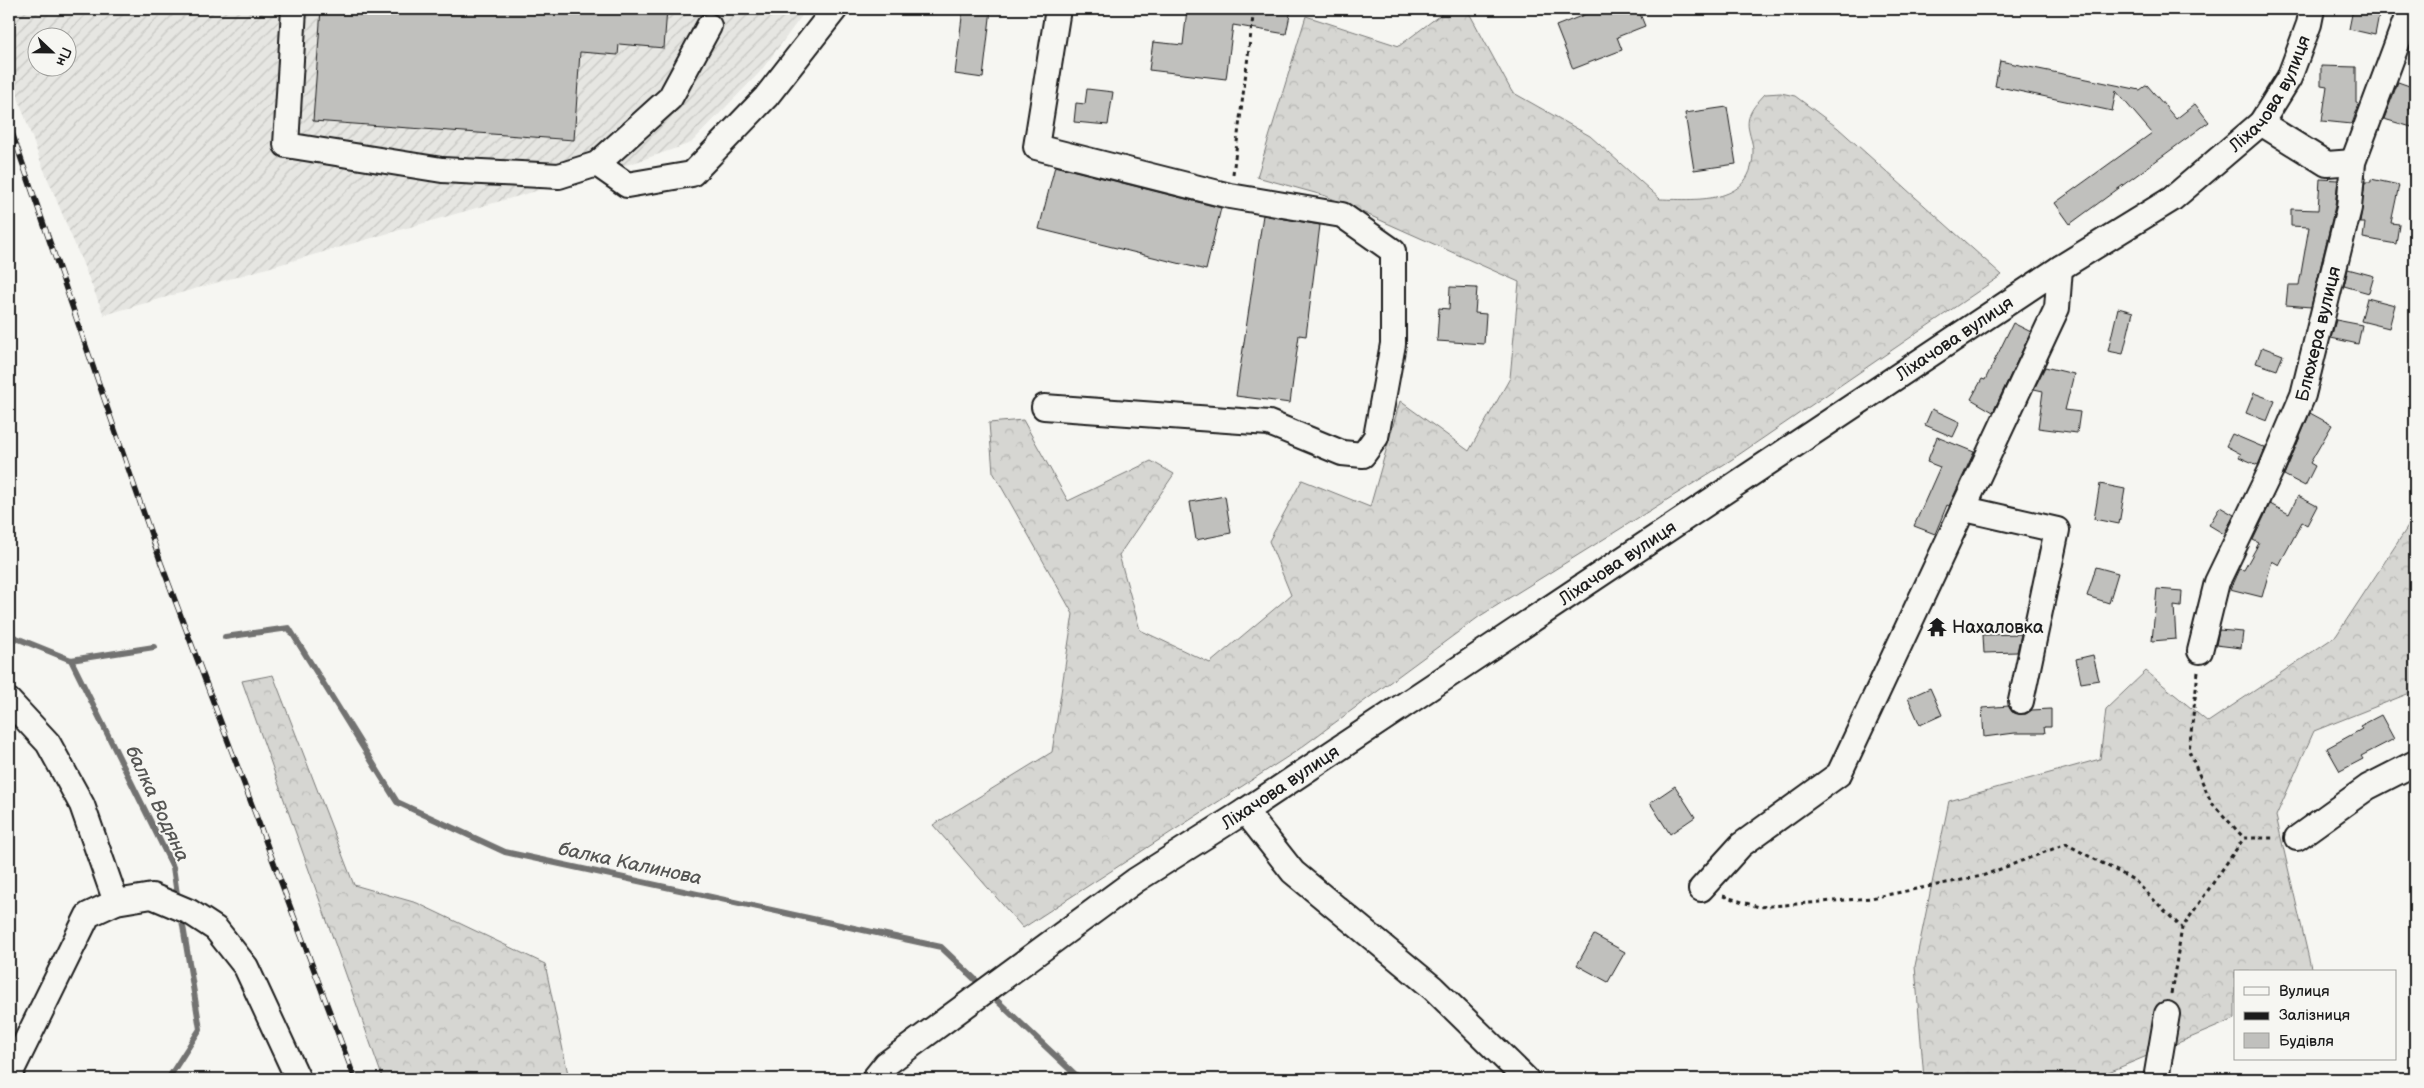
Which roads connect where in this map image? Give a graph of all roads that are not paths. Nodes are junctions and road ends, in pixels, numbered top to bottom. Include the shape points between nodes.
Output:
1 (294, 9) edge
2 (835, 9) edge
3 (1058, 9) edge
4 (2312, 9) edge
5 (2410, 9) edge
6 (708, 26) dead end
7 (2261, 123) junction
8 (2352, 162) junction
9 (597, 164) junction
10 (2060, 268) junction
11 (1044, 407) dead end
12 (1965, 509) junction
13 (2200, 651) road end
14 (9, 701) edge
15 (2022, 701) dead end
16 (2415, 763) edge
17 (1246, 811) junction
18 (2297, 838) road end
19 (1701, 889) road end
20 (116, 902) junction
21 (2167, 1014) road end
22 (9, 1076) edge
23 (298, 1079) edge
24 (874, 1079) edge
25 (1526, 1079) edge
26 (2156, 1079) edge

1 - 9 street via 286,145 442,170 559,176
2 - 9 street via 766,97 692,174 626,185
3 - 11 street via 1036,147 1230,196 1342,215 1393,251 1393,344 1376,437 1363,454 1342,453 1269,423
4 - 7 street, Ліхачова вулиця via 2289,78
5 - 8 street, Блюхера вулиця
6 - 9 street via 670,98
7 - 8 street via 2327,164
7 - 10 street, Ліхачова вулиця via 2172,199
8 - 13 street, Блюхера вулиця via 2349,208 2302,395 2271,470 2217,582
10 - 12 street via 2058,308
10 - 17 street, Ліхачова вулиця
12 - 15 street via 2058,530
12 - 19 street via 1839,774 1741,845
14 - 20 street via 48,743 78,797
16 - 18 street via 2368,787
17 - 24 street, Ліхачова вулиця via 1136,880 886,1064
17 - 25 street via 1293,872 1433,988
20 - 22 street via 88,915
20 - 23 street via 152,896 190,912 216,929 246,967
21 - 26 street

